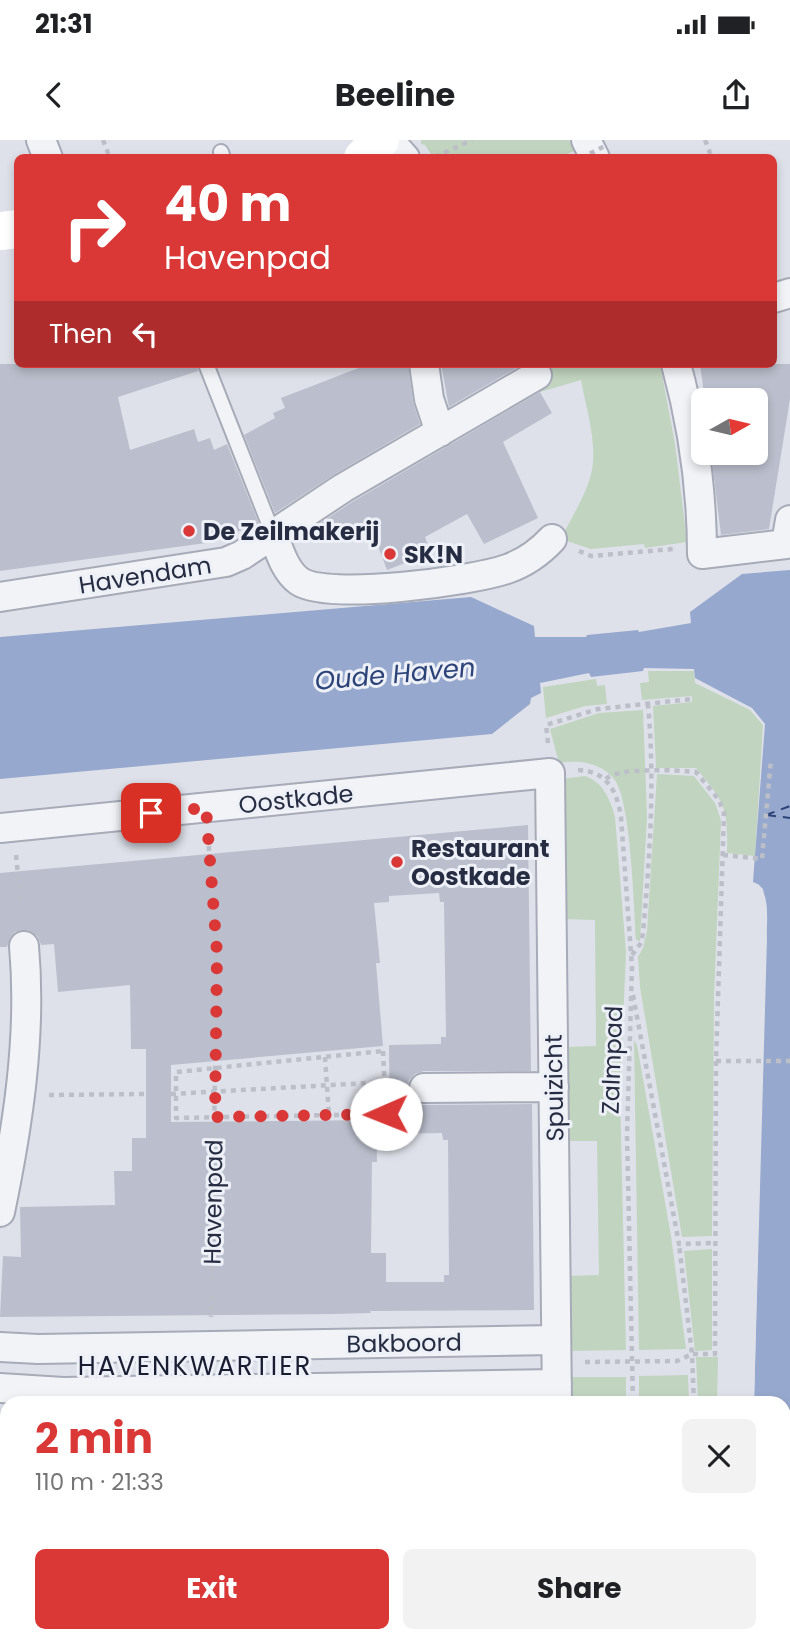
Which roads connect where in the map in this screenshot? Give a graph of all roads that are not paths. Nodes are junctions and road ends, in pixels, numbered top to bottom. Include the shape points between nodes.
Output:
1 (380, 140) edge
2 (389, 140) edge
3 (367, 154) edge
4 (401, 154) edge
5 (208, 368) edge
6 (425, 368) edge
7 (677, 368) edge
8 (537, 375) dead end
9 (440, 432) junction
10 (790, 520) edge
11 (273, 534) junction
12 (552, 539) dead end
13 (0, 597) edge
14 (550, 773) joint
15 (7, 827) edge
16 (24, 946) road end
17 (554, 1087) junction
18 (425, 1088) dead end
19 (0, 1212) edge
20 (556, 1340) junction
21 (426, 1343) junction
22 (182, 1346) junction
23 (0, 1347) edge
24 (426, 1385) junction
25 (0, 1388) edge
26 (557, 1394) edge
27 (183, 1396) edge

1 - 3 street
2 - 4 street
5 - 11 lane
6 - 9 street
7 - 10 street via 695,453 693,547 702,554 786,544
8 - 9 street, Havendam
9 - 11 street, Havendam
11 - 12 street via 298,581 336,590 484,575 527,560
11 - 13 street, Havendam via 242,555 212,566
14 - 15 street, Oostkade
14 - 17 street, Spuizicht
16 - 19 street via 27,1016
17 - 18 street
17 - 20 street, Spuizicht
20 - 21 street, Bakboord
20 - 26 street, Spuizicht
21 - 22 street, Bakboord
21 - 24 street
22 - 23 street, Bakboord
22 - 27 street
24 - 26 street
24 - 27 street
25 - 27 street

